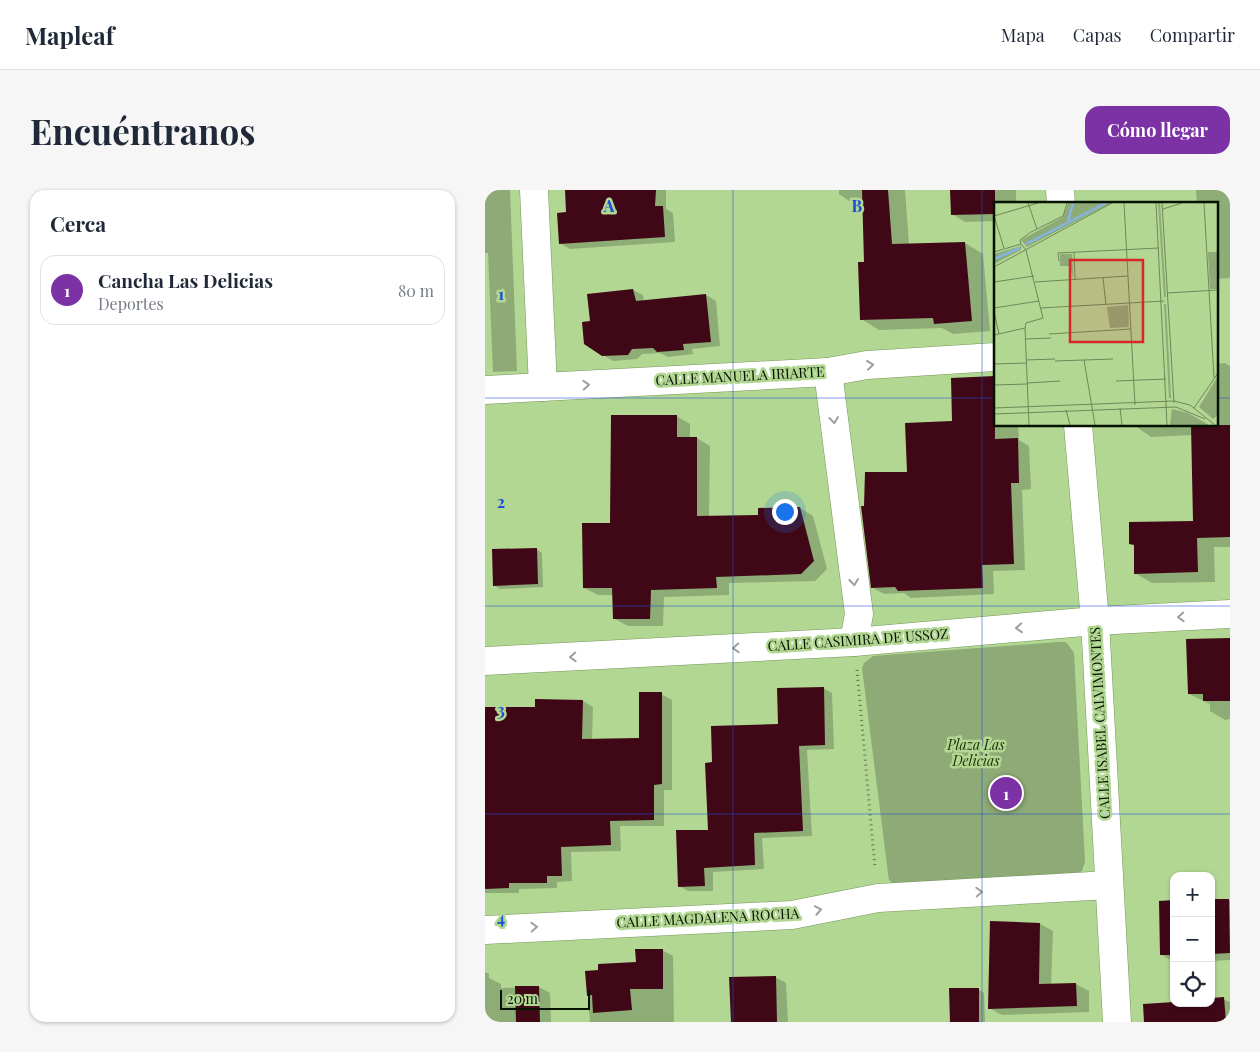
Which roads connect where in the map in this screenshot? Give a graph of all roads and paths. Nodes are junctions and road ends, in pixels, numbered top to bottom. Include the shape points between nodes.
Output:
1 (534, 190) edge
2 (994, 357) edge
3 (828, 372) junction
4 (543, 387) junction
5 (485, 390) edge
6 (1078, 426) edge
7 (1230, 614) edge
8 (1095, 622) junction
9 (854, 642) junction
10 (485, 661) edge
11 (1109, 885) junction
12 (878, 898) junction
13 (485, 930) edge
14 (1117, 1022) edge

1 - 4 street
3 -> 2 street, CALLE MANUELA IRIARTE via 867,365
4 -> 3 street, CALLE MANUELA IRIARTE
3 -> 9 street via 859,614
4 - 5 street, CALLE MANUELA IRIARTE
6 - 8 street, CALLE ISABEL CALVIMONTES
7 -> 8 street, CALLE CASIMIRA DE USSOZ
8 -> 9 street, CALLE CASIMIRA DE USSOZ
8 - 11 street, CALLE ISABEL CALVIMONTES
9 -> 10 street, CALLE CASIMIRA DE USSOZ
9 - 12 path
12 -> 11 street, CALLE MAGDALENA ROCHA
11 - 14 street, CALLE ISABEL CALVIMONTES
13 -> 12 street, CALLE MAGDALENA ROCHA via 792,915

